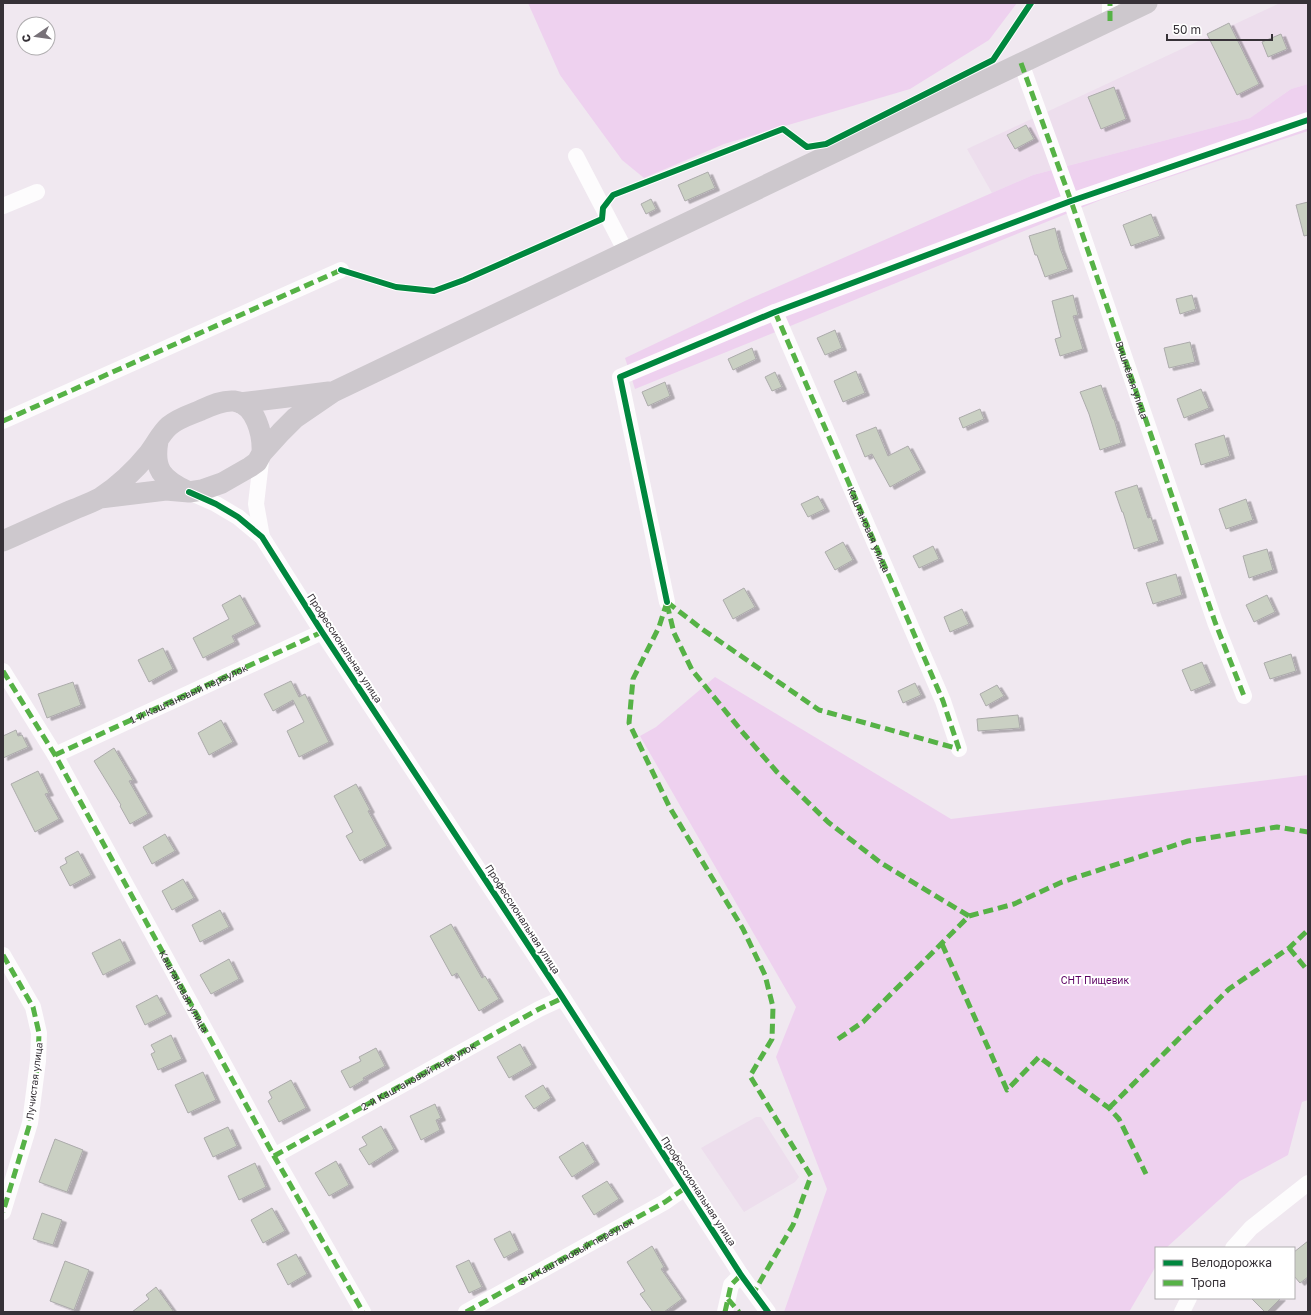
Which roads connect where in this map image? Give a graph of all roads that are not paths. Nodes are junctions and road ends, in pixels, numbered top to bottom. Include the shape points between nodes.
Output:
1 (1147, 3) edge
2 (1110, 12) edge
3 (1022, 63) junction
4 (1308, 120) edge
5 (576, 156) dead end
6 (37, 192) dead end
7 (1071, 201) junction
8 (3, 206) edge
9 (626, 252) junction
10 (341, 270) dead end
11 (775, 312) junction
12 (332, 392) junction
13 (240, 403) junction
14 (3, 420) edge
15 (158, 440) junction
16 (262, 453) junction
17 (189, 492) junction
18 (100, 498) junction
19 (262, 537) junction
20 (3, 541) edge
21 (667, 602) dead end
22 (322, 632) junction
23 (3, 671) edge
24 (1244, 696) dead end
25 (958, 749) dead end
26 (54, 755) junction
27 (3, 955) edge
28 (563, 998) junction
29 (274, 1156) junction
30 (1308, 1183) edge
31 (685, 1188) junction
32 (3, 1212) edge
33 (1234, 1247) edge
34 (741, 1275) junction
35 (1189, 1299) edge
36 (363, 1312) edge
37 (466, 1312) edge
38 (725, 1312) edge
39 (768, 1312) edge
40 (1182, 1312) edge

1 - 2 main road
2 - 3 main road
3 - 7 street, Вишнёвая улица
3 - 9 main road
4 - 7 street
5 - 9 street
6 - 8 street
7 - 11 street
7 - 24 street, Вишнёвая улица via 1215,622
9 - 12 main road
10 - 14 street
11 - 21 street via 620,377
11 - 25 street, Каштановая улица via 943,701
12 - 13 main road
12 - 16 main road via 295,418
13 - 15 main road via 219,403 195,412 169,426
13 - 16 main road via 255,418 261,434
15 - 17 main road via 157,461 163,475 173,484
15 - 18 main road via 136,467
16 - 17 main road via 257,462 242,472 211,487
16 - 19 street via 256,504
17 - 18 main road via 166,490
17 - 19 street via 238,517
18 - 20 main road
19 - 22 street, Профессиональная улица
22 - 26 street, 1-й Каштановый переулок
22 - 28 street, Профессиональная улица
23 - 26 street, Каштановая улица
26 - 29 street, Каштановая улица
27 - 32 street, Лучистая улица via 33,1007 40,1033 30,1123
28 - 29 street, 2-й Каштановый переулок
28 - 31 street, Профессиональная улица
29 - 36 street, Каштановая улица
30 - 33 street via 1251,1228
31 - 34 street, Профессиональная улица
31 - 37 street, 3-й Каштановый переулок via 665,1202
34 - 38 street via 730,1285
34 - 39 street, Профессиональная улица
35 - 40 street

